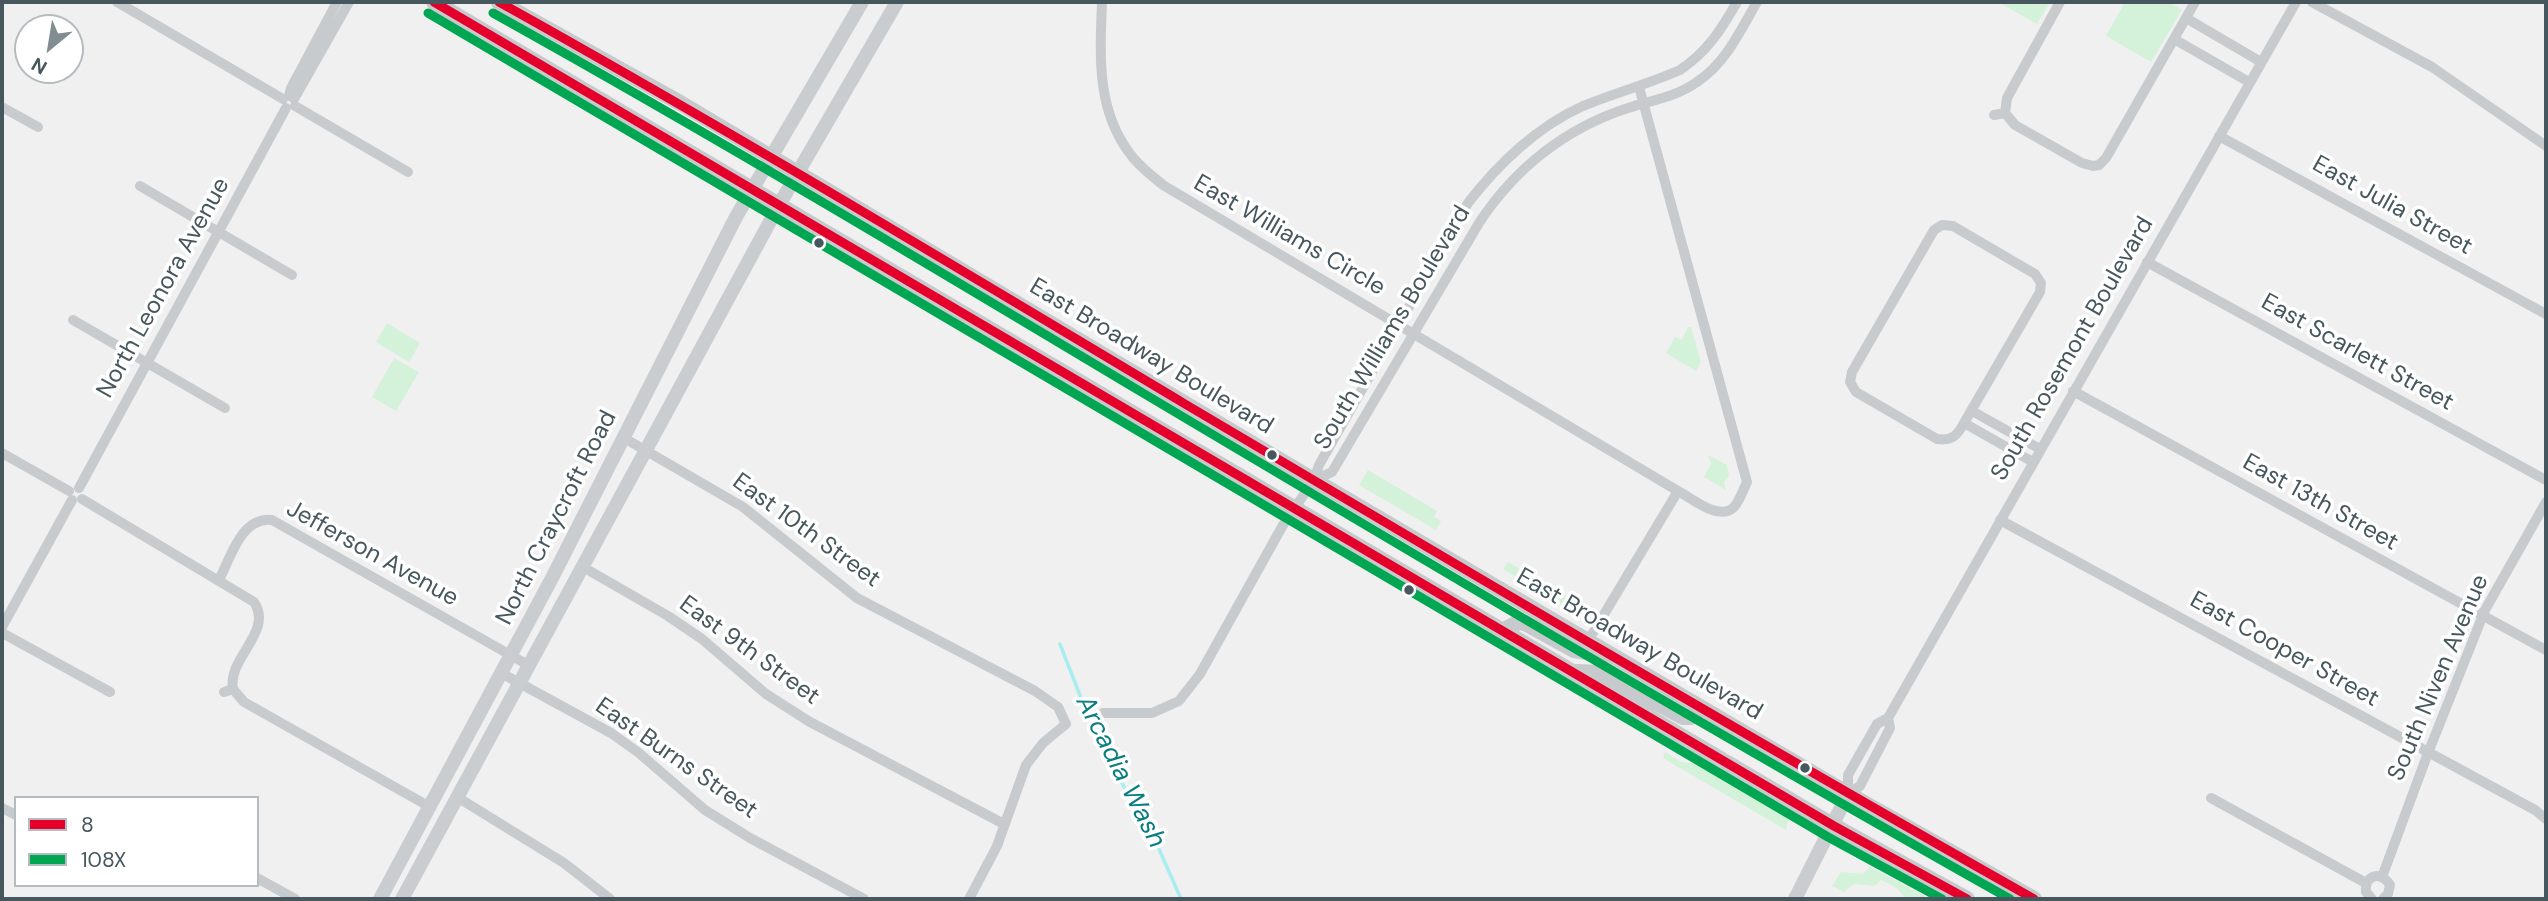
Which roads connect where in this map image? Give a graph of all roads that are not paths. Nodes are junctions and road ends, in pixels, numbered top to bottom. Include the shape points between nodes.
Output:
1 (117, 2) edge
2 (434, 2) edge
3 (499, 2) edge
4 (862, 2) edge
5 (897, 2) edge
6 (1102, 2) edge
7 (1737, 2) edge
8 (1757, 2) edge
9 (2060, 2) edge
10 (2195, 2) edge
11 (2296, 2) edge
12 (2312, 2) edge
13 (343, 3) edge
14 (2186, 18) junction
15 (2174, 39) junction
16 (2261, 62) junction
17 (2249, 82) junction
18 (1639, 87) junction
19 (290, 102) junction
20 (1644, 103) junction
21 (2, 107) edge
22 (38, 127) dead end
23 (2218, 136) junction
24 (2546, 146) edge
25 (771, 156) junction
26 (408, 172) dead end
27 (797, 173) junction
28 (140, 186) dead end
29 (753, 188) junction
30 (779, 205) junction
31 (219, 232) junction
32 (2147, 262) junction
33 (292, 275) dead end
34 (2546, 314) edge
35 (73, 320) dead end
36 (1399, 324) junction
37 (1413, 333) junction
38 (148, 362) junction
39 (2073, 391) junction
40 (225, 408) dead end
41 (1972, 411) junction
42 (1965, 423) junction
43 (624, 438) junction
44 (2040, 449) junction
45 (646, 450) junction
46 (2, 453) edge
47 (2033, 463) junction
48 (1314, 480) junction
49 (2546, 480) edge
50 (1678, 491) junction
51 (76, 495) junction
52 (2546, 502) edge
53 (1294, 509) junction
54 (2000, 520) junction
55 (583, 567) junction
56 (219, 580) junction
57 (2483, 615) junction
58 (2, 627) edge
59 (1502, 631) junction
60 (2, 633) edge
61 (1588, 641) junction
62 (2546, 650) edge
63 (511, 655) junction
64 (1615, 656) junction
65 (528, 666) junction
66 (1573, 672) junction
67 (501, 673) junction
68 (518, 683) junction
69 (110, 692) dead end
70 (1702, 708) junction
71 (1103, 713) dead end
72 (1888, 718) junction
73 (2428, 753) junction
74 (1848, 794) junction
75 (457, 797) junction
76 (2211, 798) dead end
77 (430, 807) junction
78 (2546, 819) edge
79 (1003, 824) junction
80 (1834, 826) junction
81 (2382, 877) junction
82 (259, 879) edge
83 (2366, 883) junction
84 (2390, 898) edge
85 (295, 899) edge
86 (380, 899) edge
87 (402, 899) edge
88 (610, 899) edge
89 (864, 899) edge
90 (969, 899) edge
91 (1795, 899) edge
92 (1967, 899) edge
93 (2034, 899) edge
94 (2371, 899) edge

1 - 19 street
2 - 29 main road
3 - 25 main road, East Broadway Boulevard
4 - 25 main road, North Craycroft Road
5 - 27 main road, North Craycroft Road
6 - 36 street, East Williams Circle via 1099,67 1111,123 1131,156 1163,186
7 - 18 street, South Williams Boulevard via 1709,48 1680,70
8 - 20 street, South Williams Boulevard via 1711,71 1684,90
9 - 15 street via 2000,114 2094,170 2106,158
10 - 14 street
11 - 16 street, South Rosemont Boulevard
12 - 24 street via 2432,67
13 - 19 street, North Leonora Avenue
14 - 15 street
14 - 16 street
15 - 17 street
16 - 17 street, South Rosemont Boulevard
17 - 23 street, South Rosemont Boulevard
18 - 20 street, East Williams Circle
18 - 36 street, South Williams Boulevard via 1562,117 1514,153 1468,203
19 - 26 street
19 - 31 street, North Leonora Avenue
20 - 37 street, South Williams Boulevard via 1579,128 1520,173 1490,206
20 - 50 street, East Williams Circle via 1748,482 1727,512 1714,511
21 - 22 street
23 - 32 street, South Rosemont Boulevard
23 - 34 street, East Julia Street
25 - 27 main road, East Broadway Boulevard
25 - 29 main road, North Craycroft Road
27 - 30 main road, North Craycroft Road
27 - 48 main road, East Broadway Boulevard
28 - 31 street
29 - 30 main road
29 - 43 main road, North Craycroft Road
30 - 45 main road, North Craycroft Road
30 - 53 main road
31 - 33 street
31 - 38 street, North Leonora Avenue
32 - 39 street, South Rosemont Boulevard
32 - 49 street, East Scarlett Street
35 - 38 street
36 - 37 street, East Williams Circle
36 - 48 street, South Williams Boulevard
37 - 48 street, South Williams Boulevard via 1332,472
37 - 50 street, East Williams Circle
38 - 40 street
38 - 51 street, North Leonora Avenue
39 - 44 street, South Rosemont Boulevard
39 - 57 street, East 13th Street
41 - 42 street
41 - 42 street via 2041,283 2035,274 1953,226 1942,225 1934,230 1850,382 1856,392 1937,439 1957,436
41 - 44 street
42 - 47 street
43 - 45 street, East 10th Street
43 - 63 main road, North Craycroft Road
44 - 47 street, South Rosemont Boulevard
45 - 55 main road, North Craycroft Road
45 - 79 street, East 10th Street via 743,507 857,598 1058,707 1066,724 1026,765
46 - 51 street
47 - 54 street, South Rosemont Boulevard
48 - 53 street
48 - 61 main road, East Broadway Boulevard
50 - 61 street
51 - 56 street
51 - 58 street, North Leonora Avenue
52 - 57 street, South Niven Avenue
53 - 59 main road
53 - 71 street via 1200,674 1179,701 1152,713
54 - 72 street, South Rosemont Boulevard
54 - 73 street, East Cooper Street
55 - 65 main road, North Craycroft Road
55 - 79 street, East 9th Street via 702,639 766,694 810,722
56 - 63 street, Jefferson Avenue via 248,526 272,520
56 - 77 street via 254,602 259,616 229,691
57 - 62 street, East 13th Street
57 - 73 street, South Niven Avenue
59 - 64 main road via 1525,623 1574,650
59 - 66 main road
60 - 69 street
61 - 64 main road, East Broadway Boulevard
63 - 65 street, Jefferson Avenue
63 - 67 main road, North Craycroft Road
64 - 70 main road, East Broadway Boulevard
65 - 68 main road, North Craycroft Road
66 - 70 main road via 1601,673 1684,717
66 - 80 main road
67 - 68 street, East Burns Street
67 - 77 main road, North Craycroft Road
68 - 75 main road, North Craycroft Road
68 - 89 street, East Burns Street via 611,733 705,810
70 - 74 main road, East Broadway Boulevard
72 - 74 street, South Rosemont Boulevard via 1890,728 1860,786
72 - 74 street, South Rosemont Boulevard via 1877,724 1848,775
73 - 78 street, East Cooper Street
73 - 81 street, South Niven Avenue
74 - 80 main road
74 - 93 main road, East Broadway Boulevard
75 - 87 main road, North Craycroft Road
75 - 88 street via 564,863
76 - 83 street
77 - 86 main road, North Craycroft Road
79 - 90 street via 997,846
80 - 91 main road
80 - 92 main road
81 - 83 street via 2373,876
81 - 84 street via 2390,885
82 - 85 street
83 - 94 street via 2365,892

